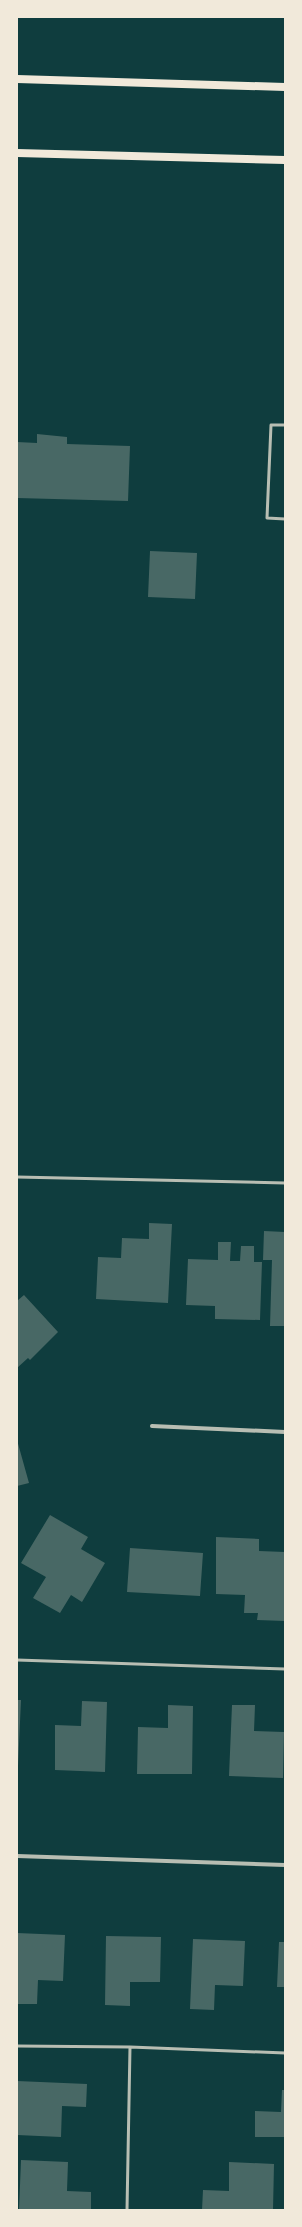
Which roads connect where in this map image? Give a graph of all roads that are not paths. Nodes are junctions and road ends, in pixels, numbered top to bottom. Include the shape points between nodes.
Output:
1 (17, 79) edge
2 (285, 87) edge
3 (17, 152) edge
4 (285, 160) edge
5 (285, 425) edge
6 (285, 519) edge
7 (17, 1177) edge
8 (285, 1183) edge
9 (152, 1426) dead end
10 (285, 1432) edge
11 (17, 1660) edge
12 (285, 1669) edge
13 (17, 1856) edge
14 (285, 1865) edge
15 (17, 2046) edge
16 (130, 2047) junction
17 (285, 2053) edge
18 (127, 2210) edge

1 - 2 main road
3 - 4 main road
5 - 6 lane via 271,425 267,518
7 - 8 lane
9 - 10 street
11 - 12 lane
13 - 14 street
15 - 16 lane
16 - 17 lane
16 - 18 lane

